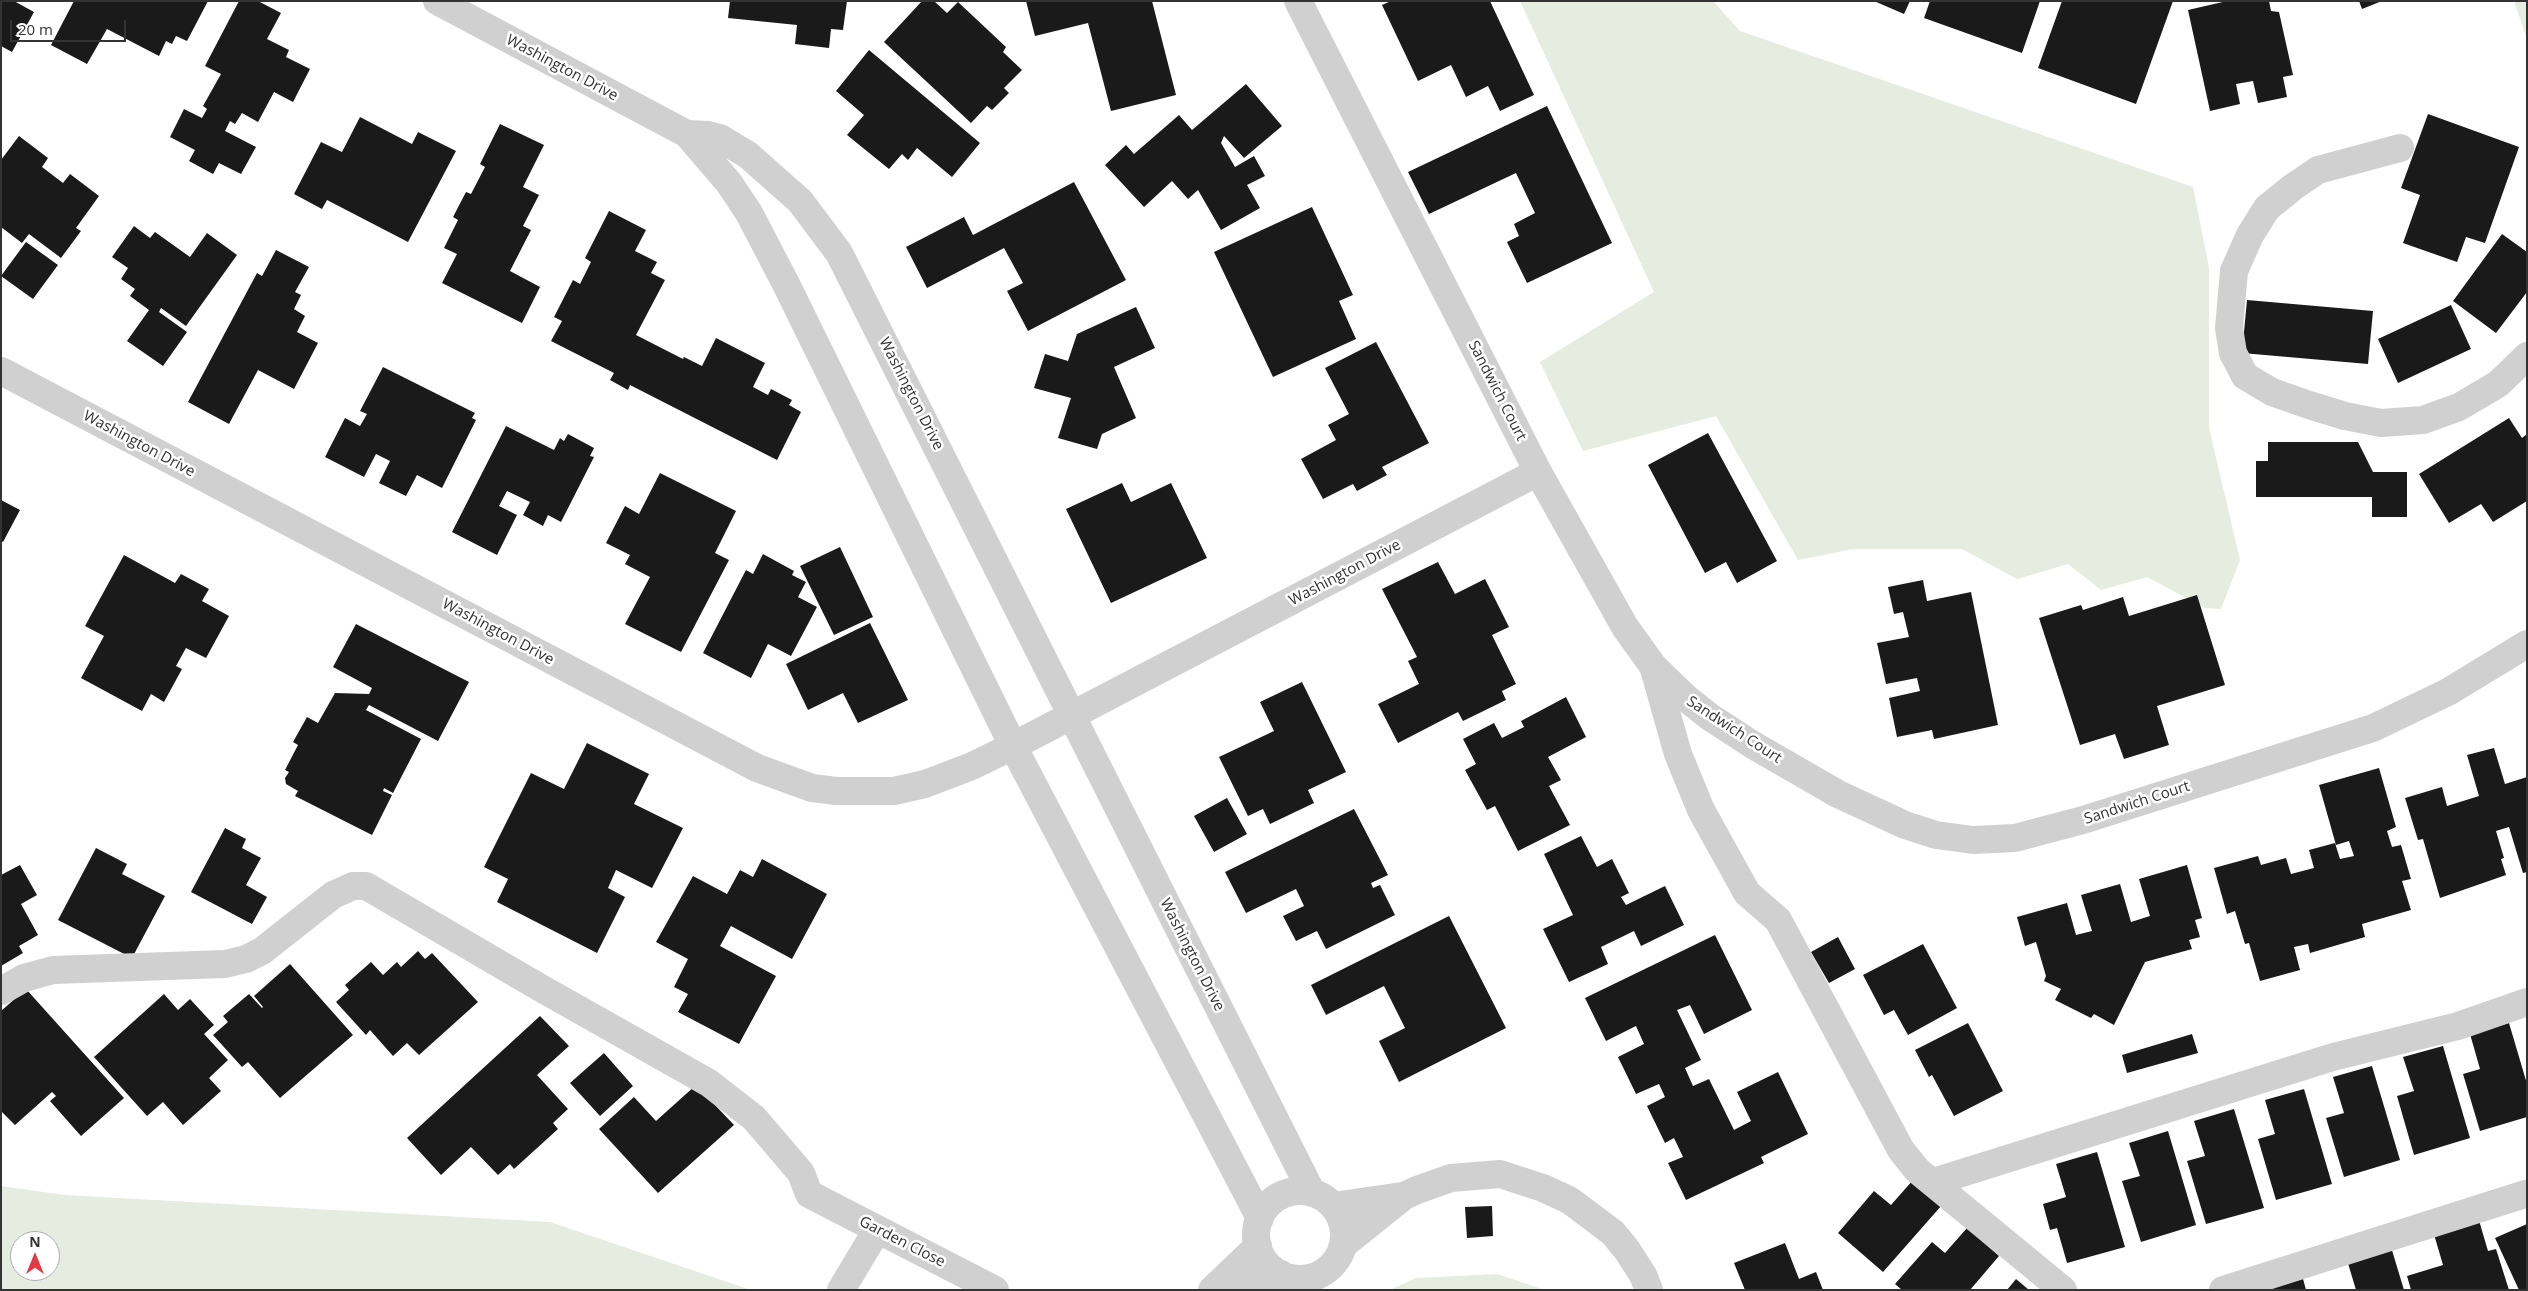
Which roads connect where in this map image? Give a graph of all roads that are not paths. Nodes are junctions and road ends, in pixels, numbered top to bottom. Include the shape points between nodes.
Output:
1 (437, 1) edge
2 (1298, 1) edge
3 (686, 134) junction
4 (2400, 148) dead end
5 (2527, 356) edge
6 (1, 371) edge
7 (1538, 472) junction
8 (2527, 644) edge
9 (1653, 666) junction
10 (1072, 716) junction
11 (1013, 746) junction
12 (1, 991) edge
13 (2527, 1002) edge
14 (1933, 1182) junction
15 (2525, 1194) dead end
16 (1404, 1196) junction
17 (1323, 1200) junction
18 (1260, 1218) junction
19 (877, 1230) junction
20 (1343, 1245) junction
21 (1258, 1246) junction
22 (1281, 1274) junction
23 (842, 1290) edge
24 (995, 1290) edge
25 (1212, 1290) edge
26 (1227, 1290) edge
27 (1649, 1290) edge
28 (2063, 1290) edge
29 (2223, 1290) edge

1 - 3 street, Washington Drive
2 - 7 street, Sandwich Court
3 - 10 street, Washington Drive via 720,138 748,155 800,201 840,253
3 - 11 street, Washington Drive via 749,213
4 - 5 street via 2318,170 2267,208 2250,235 2234,271 2229,328 2233,354 2245,376 2272,392 2309,406 2381,423 2423,420 2459,407 2498,384
6 - 11 street, Washington Drive via 757,768 788,780 836,791 894,791 925,784
7 - 9 street, Sandwich Court via 1601,587
7 - 10 street, Washington Drive
8 - 9 street, Sandwich Court via 2448,692 2373,728 2083,820 2015,838 1973,840 1936,835 1905,826 1838,794 1710,717
9 - 14 street via 1678,754 1701,810 1747,893 1778,920 1901,1150 1916,1170
10 - 11 street, Washington Drive
10 - 17 street, Washington Drive
11 - 18 street, Washington Drive
12 - 19 street, Garden Close via 24,978 53,970 225,964 246,959 262,951 334,895 352,886 366,886 710,1083 754,1118 801,1173 809,1194
13 - 14 street via 2458,1026 2333,1057
14 - 28 street
15 - 29 street
16 - 17 street
16 - 20 street
16 - 27 street via 1451,1178 1489,1174 1500,1174 1543,1188 1568,1200 1613,1233 1632,1258
17 - 18 street via 1292,1193 1282,1196
17 - 20 street via 1340,1218
18 - 21 street via 1256,1232
19 - 23 street
19 - 24 street, Garden Close
20 - 22 street via 1338,1258 1319,1275 1293,1279
21 - 22 street via 1266,1263
21 - 25 street
22 - 26 street

